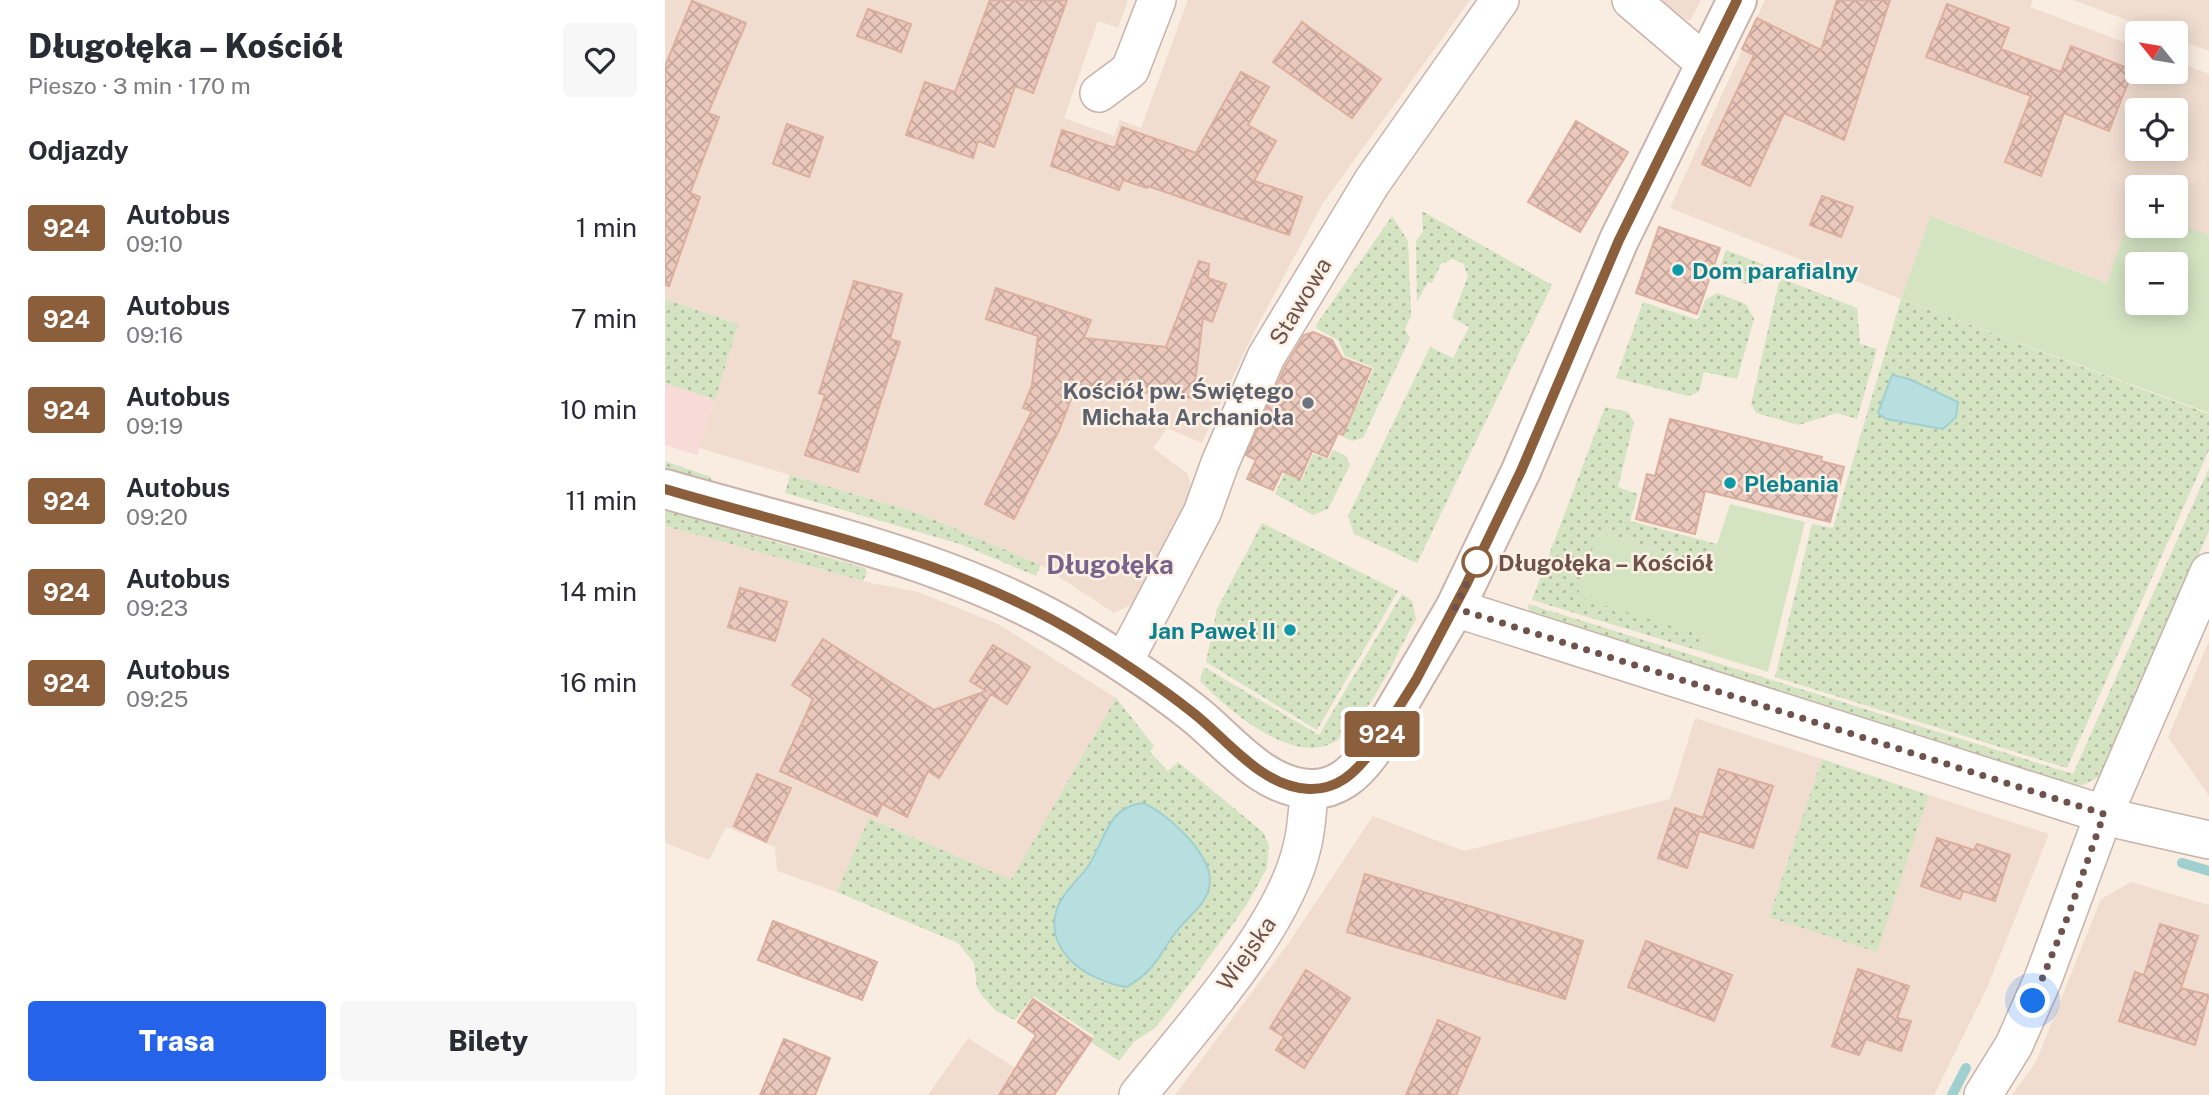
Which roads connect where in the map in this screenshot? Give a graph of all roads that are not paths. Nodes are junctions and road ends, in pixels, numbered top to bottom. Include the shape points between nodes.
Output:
1 (1157, 0) edge
2 (1500, 0) edge
3 (1632, 0) edge
4 (1737, 0) edge
5 (1706, 64) junction
6 (1099, 93) dead end
7 (665, 489) edge
8 (2209, 572) edge
9 (1455, 608) junction
10 (1123, 663) junction
11 (1310, 789) junction
12 (2104, 814) junction
13 (2209, 840) edge
14 (1138, 1095) edge
15 (1983, 1095) edge

1 - 6 street via 1130,70
2 - 10 street, Stawowa via 1372,182 1266,358 1202,513
3 - 5 street
4 - 5 street
5 - 9 street via 1619,240 1521,471
7 - 10 street via 965,578 1050,619
8 - 12 street
9 - 11 street via 1416,680 1354,774
9 - 12 street
10 - 11 street via 1194,713 1258,768 1275,779
11 - 14 street, Wiejska via 1302,847 1282,900 1213,1001
12 - 13 street
12 - 15 street via 2043,979 2014,1045

